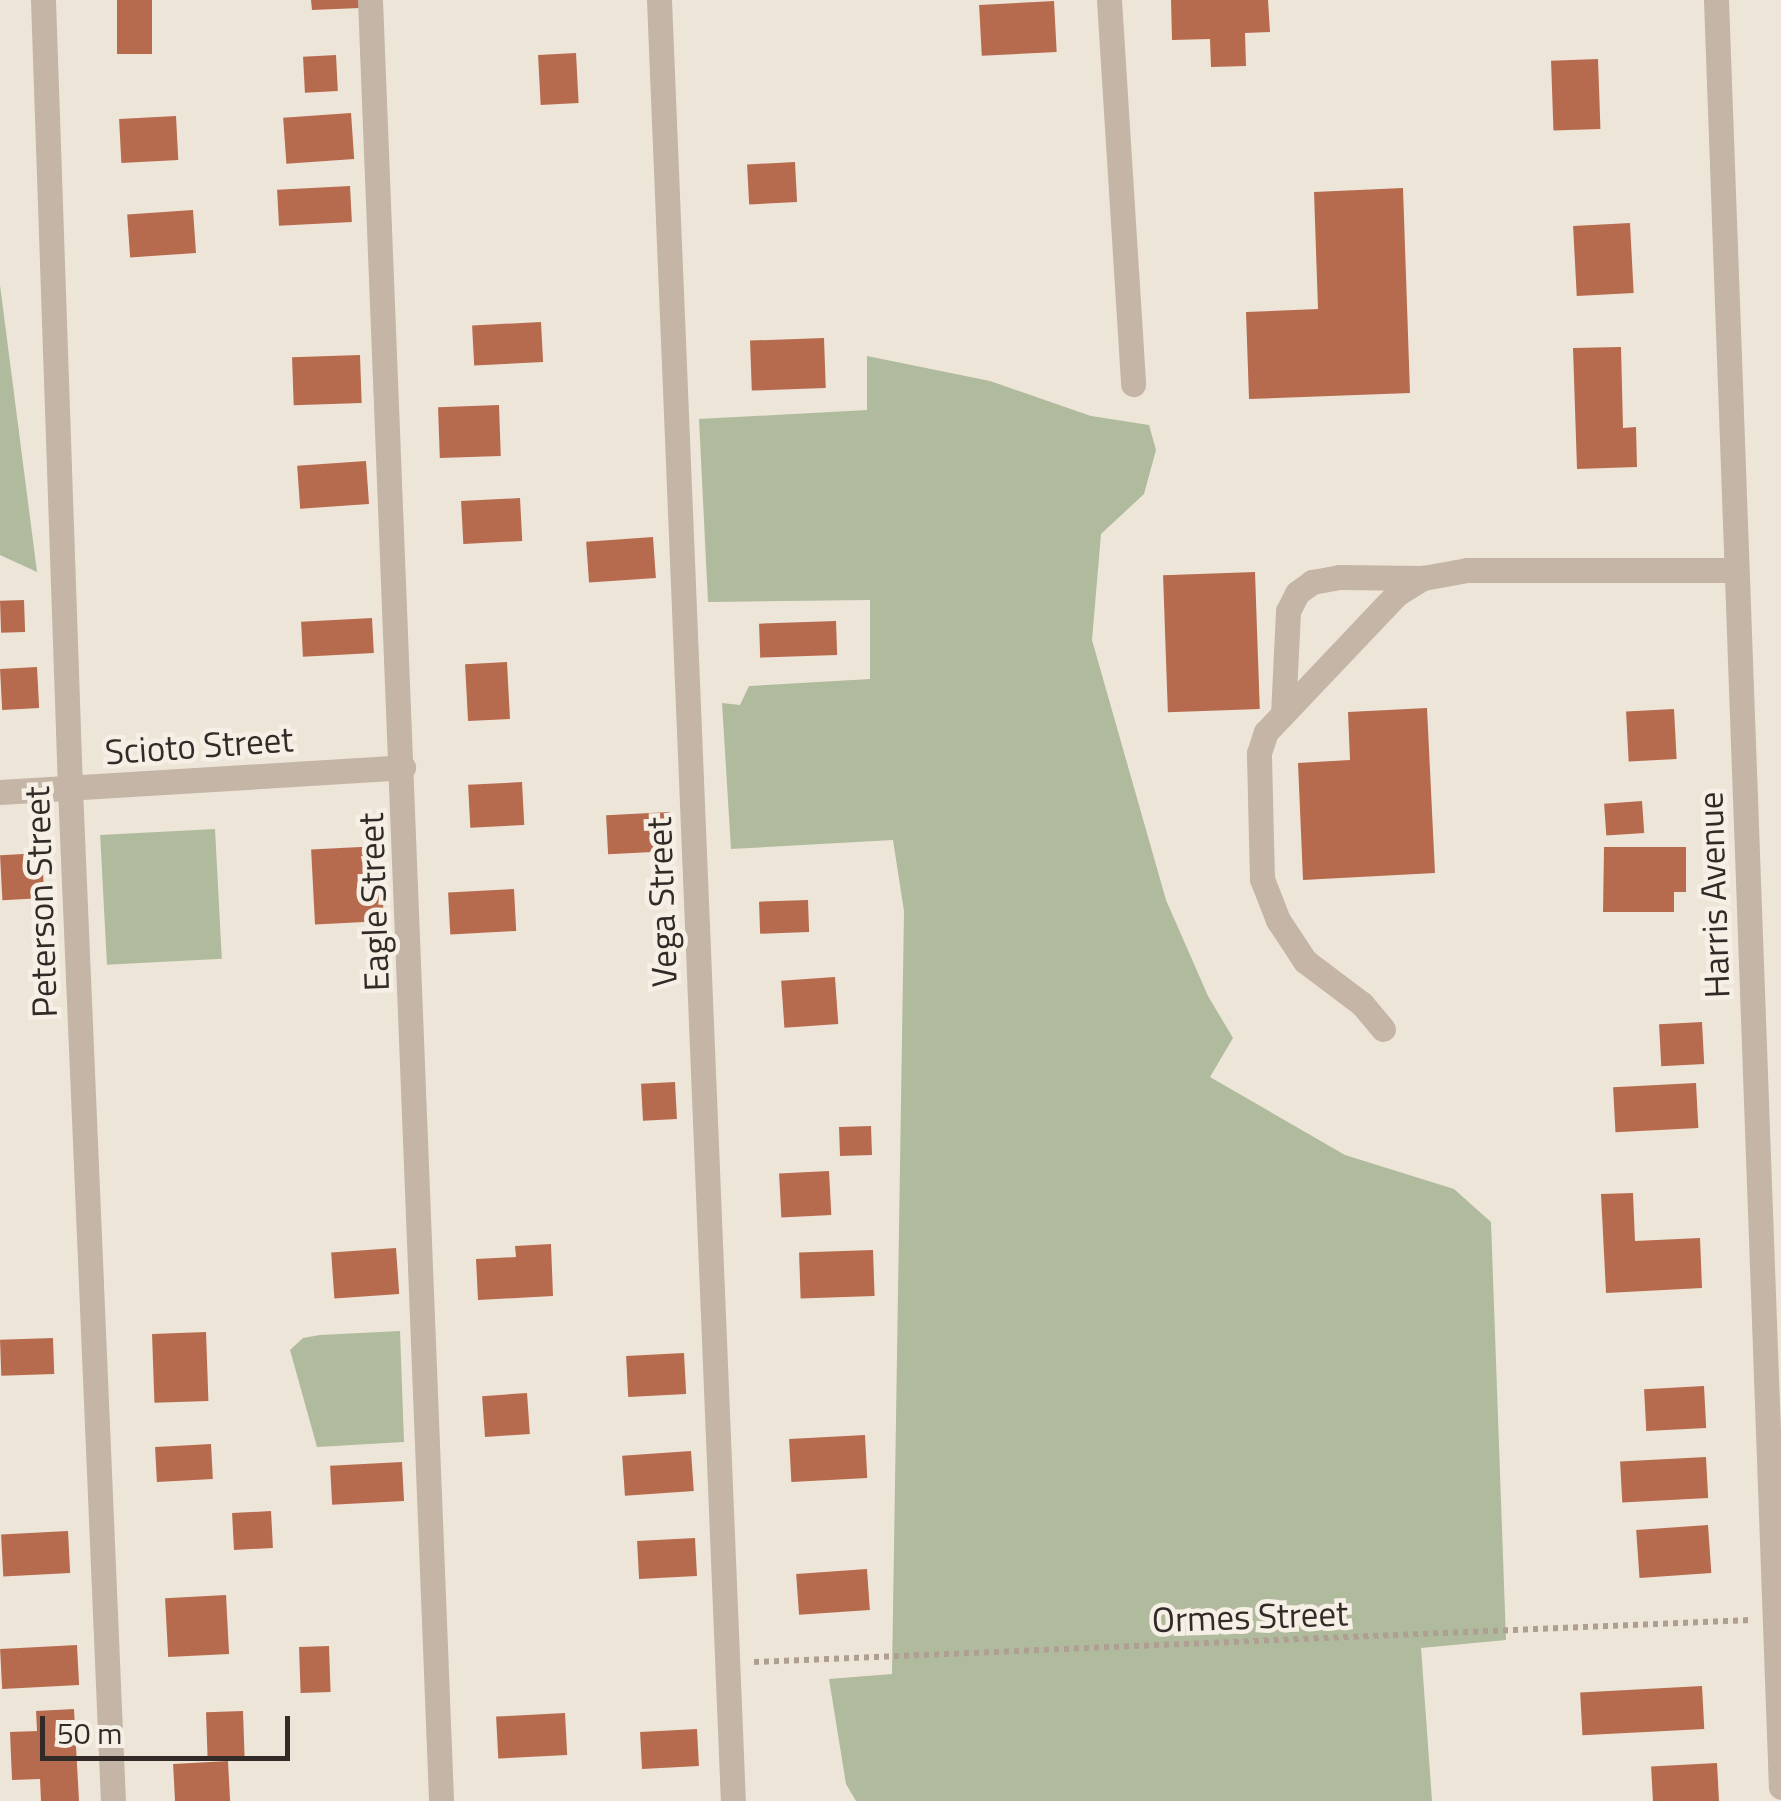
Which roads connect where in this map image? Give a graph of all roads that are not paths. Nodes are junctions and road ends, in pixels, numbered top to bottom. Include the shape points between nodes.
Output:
1 (43, 0) edge
2 (370, 0) edge
3 (659, 0) edge
4 (1110, 0) edge
5 (1716, 0) edge
6 (1133, 384) dead end
7 (1736, 570) junction
8 (1423, 578) junction
9 (1282, 714) junction
10 (403, 767) junction
11 (70, 788) junction
12 (0, 792) edge
13 (1383, 1029) dead end
14 (1781, 1788) edge
15 (113, 1801) edge
16 (441, 1801) edge
17 (733, 1801) edge

1 - 11 street, Peterson Street
2 - 10 street, Eagle Street
3 - 17 street, Vega Street
4 - 6 street
5 - 7 street, Harris Avenue
7 - 8 street via 1467,570
7 - 14 street, Harris Avenue
8 - 9 street via 1397,594
8 - 9 street via 1339,578 1312,582 1296,593 1288,611
9 - 13 street via 1266,732 1260,754 1262,880 1278,920 1306,960
10 - 11 street, Scioto Street
10 - 16 street, Eagle Street
11 - 12 street, Scioto Street
11 - 15 street, Peterson Street

